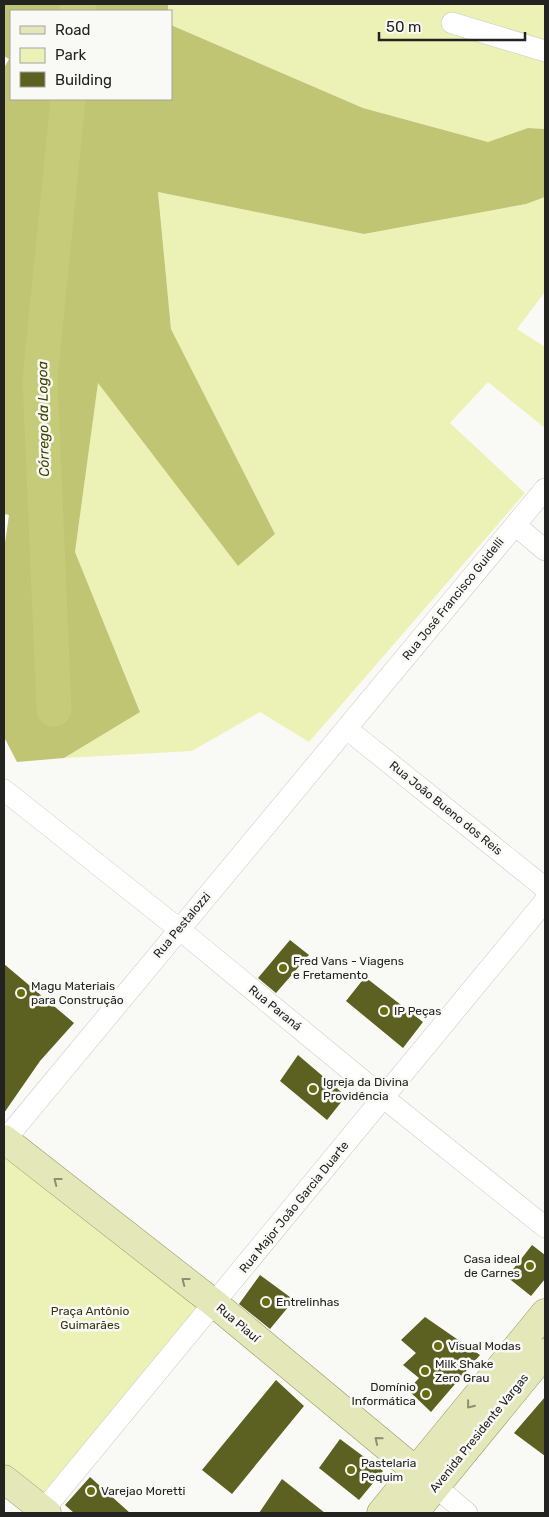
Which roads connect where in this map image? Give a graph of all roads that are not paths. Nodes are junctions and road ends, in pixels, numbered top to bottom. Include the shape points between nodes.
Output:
1 (452, 23) dead end
2 (545, 51) edge
3 (545, 489) edge
4 (514, 525) junction
5 (545, 550) edge
6 (362, 710) joint
7 (346, 729) junction
8 (4, 790) edge
9 (545, 888) edge
10 (545, 901) edge
11 (179, 929) junction
12 (384, 1098) junction
13 (4, 1140) edge
14 (545, 1227) edge
15 (214, 1304) junction
16 (545, 1313) edge
17 (545, 1353) edge
18 (4, 1479) edge
19 (426, 1479) junction
20 (44, 1512) edge
21 (381, 1513) edge
22 (414, 1513) edge
23 (467, 1513) edge

1 - 2 street
3 - 4 street, Rua José Francisco Guidelli
4 - 5 street
4 - 6 street, Rua José Francisco Guidelli
6 - 7 street, Rua Pestalozzi
7 - 9 street, Rua João Bueno dos Reis
7 - 11 street, Rua Pestalozzi
8 - 11 street, Rua Paraná
10 - 12 street, Rua Major João Garcia Duarte
11 - 12 street, Rua Paraná
11 - 13 street, Rua Pestalozzi
12 - 14 street, Rua Paraná
12 - 15 street, Rua Major João Garcia Duarte
15 -> 13 main road, Rua Piauí
19 -> 15 main road, Rua Piauí
15 - 20 street, Rua Major João Garcia Duarte
16 -> 19 main road, Avenida Presidente Vargas
17 - 19 main road, Avenida Presidente Vargas
18 - 20 main road
19 - 21 main road, Avenida Presidente Vargas
19 - 22 main road, Avenida Presidente Vargas
19 - 23 street, Rua Piauí

